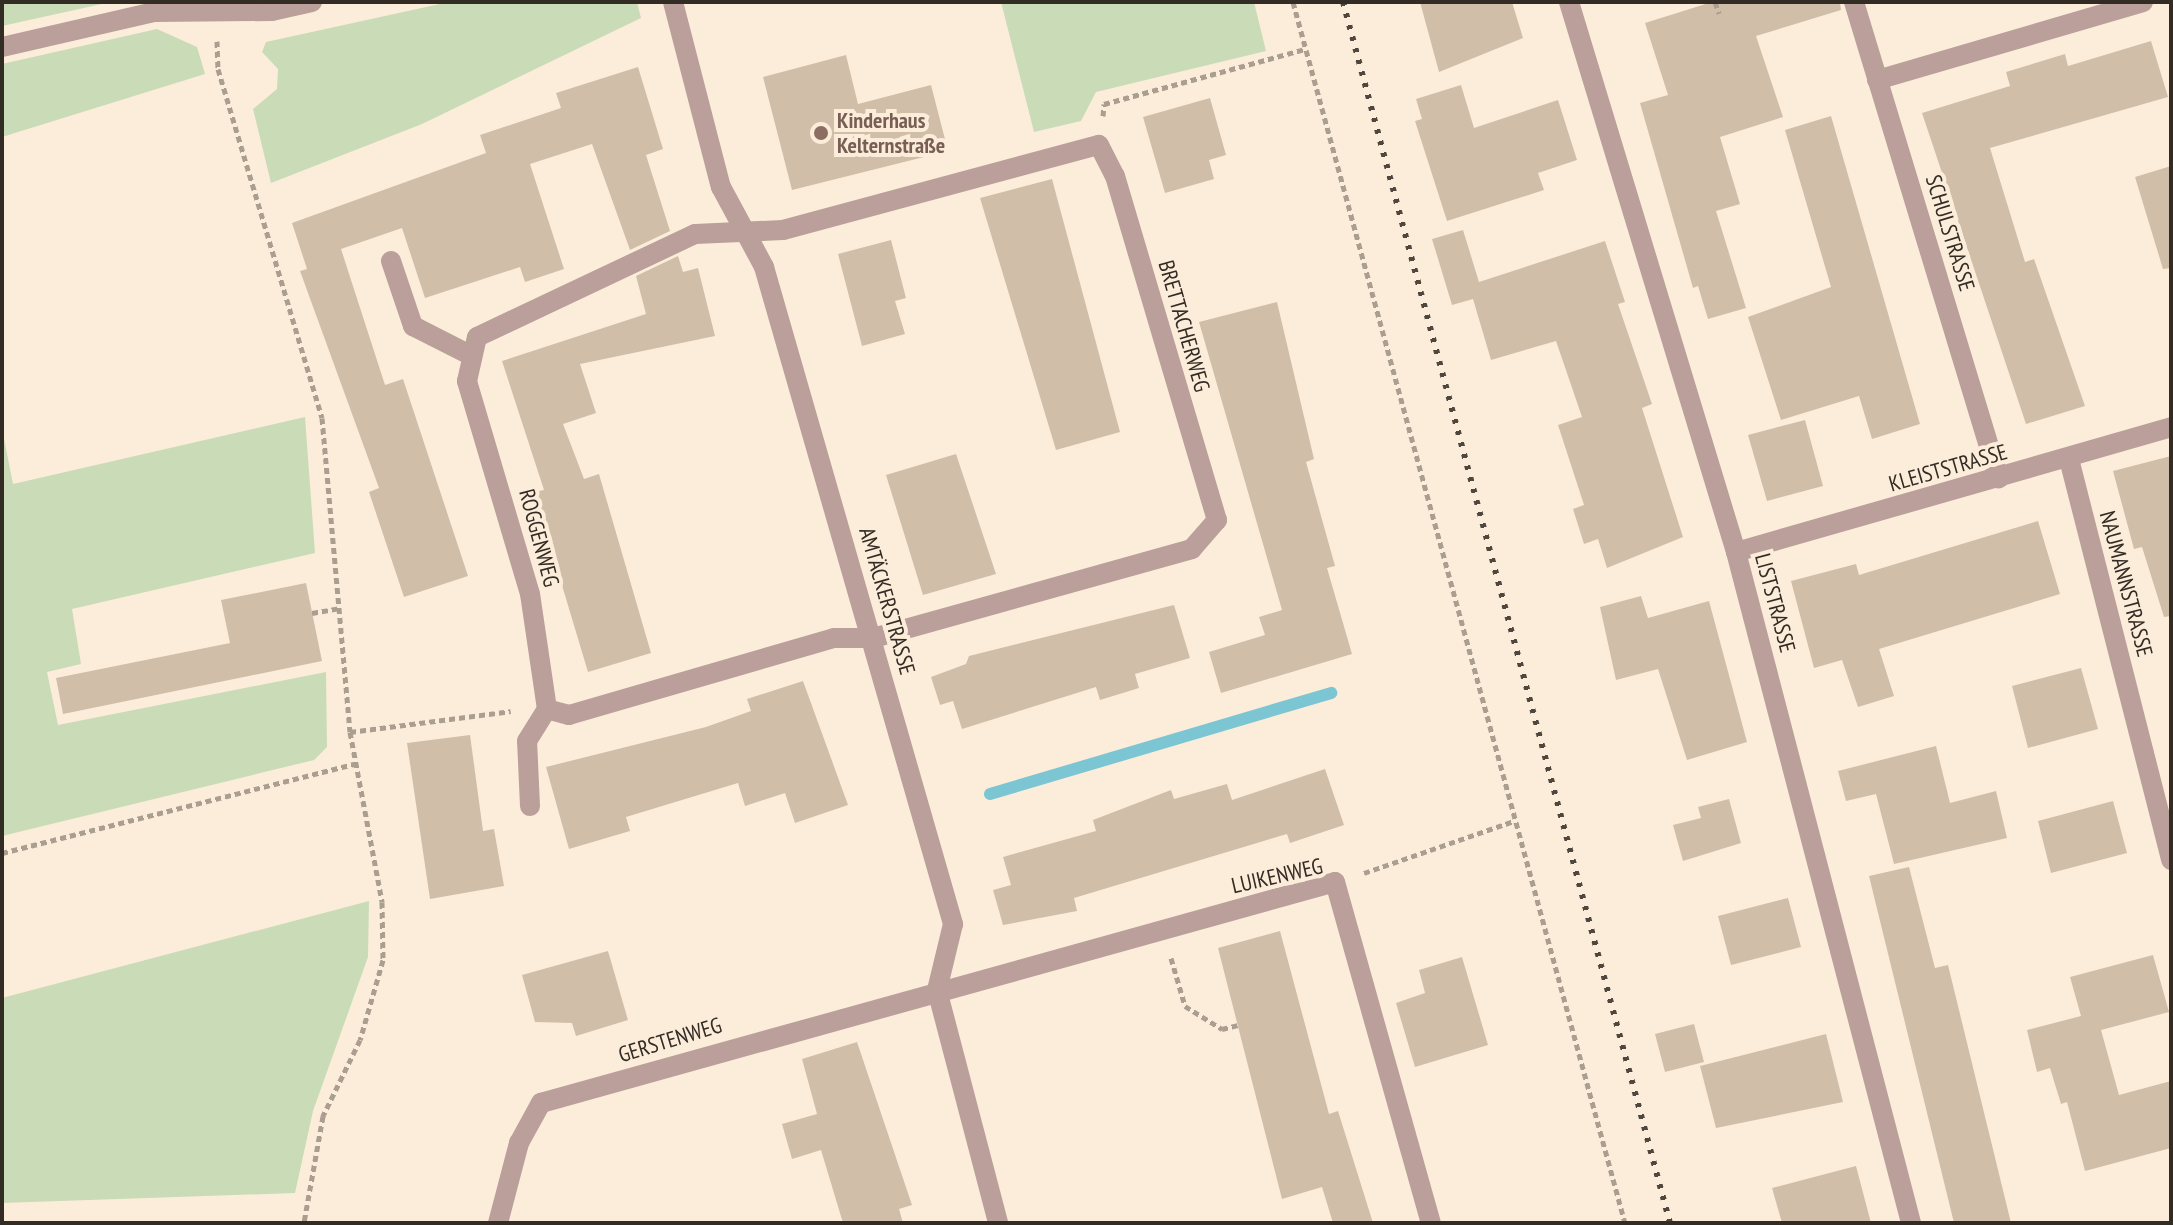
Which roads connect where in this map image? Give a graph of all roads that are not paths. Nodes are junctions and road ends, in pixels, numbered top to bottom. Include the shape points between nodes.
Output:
1 (312, 2) edge
2 (673, 2) edge
3 (1569, 2) edge
4 (1854, 2) edge
5 (2143, 2) edge
6 (214, 5) edge
7 (2, 47) edge
8 (1877, 80) junction
9 (745, 230) junction
10 (391, 261) dead end
11 (472, 356) junction
12 (2171, 427) edge
13 (2069, 459) junction
14 (1999, 478) junction
15 (1736, 552) junction
16 (874, 638) junction
17 (547, 709) junction
18 (530, 806) dead end
19 (2171, 860) edge
20 (937, 990) junction
21 (498, 1223) edge
22 (998, 1223) edge
23 (1431, 1223) edge
24 (1911, 1223) edge

1 - 6 street via 272,11
2 - 9 street, AMTÄCKERSTRASSE via 721,187
3 - 15 street, LISTSTRASSE
4 - 8 street, SCHULSTRASSE
5 - 8 street
6 - 7 street via 154,12
8 - 14 street, SCHULSTRASSE
9 - 11 street via 695,234 477,337
9 - 16 street, AMTÄCKERSTRASSE via 764,267
9 - 16 street, BRETTACHERWEG via 783,230 1099,145 1115,176 1217,520 1192,549
10 - 11 street via 413,326
11 - 17 street, ROGGENWEG via 467,381 530,594
12 - 13 street, KLEISTSTRASSE
13 - 14 street, KLEISTSTRASSE
13 - 19 street, NAUMANNSTRASSE
14 - 15 street, KLEISTSTRASSE
15 - 24 street, LISTSTRASSE
16 - 17 street via 834,638 569,715
16 - 20 street, AMTÄCKERSTRASSE via 953,924
17 - 18 street via 527,741
20 - 21 street, GERSTENWEG via 541,1103 519,1143
20 - 22 street, AMTÄCKERSTRASSE
20 - 23 street, LUIKENWEG via 1335,882

